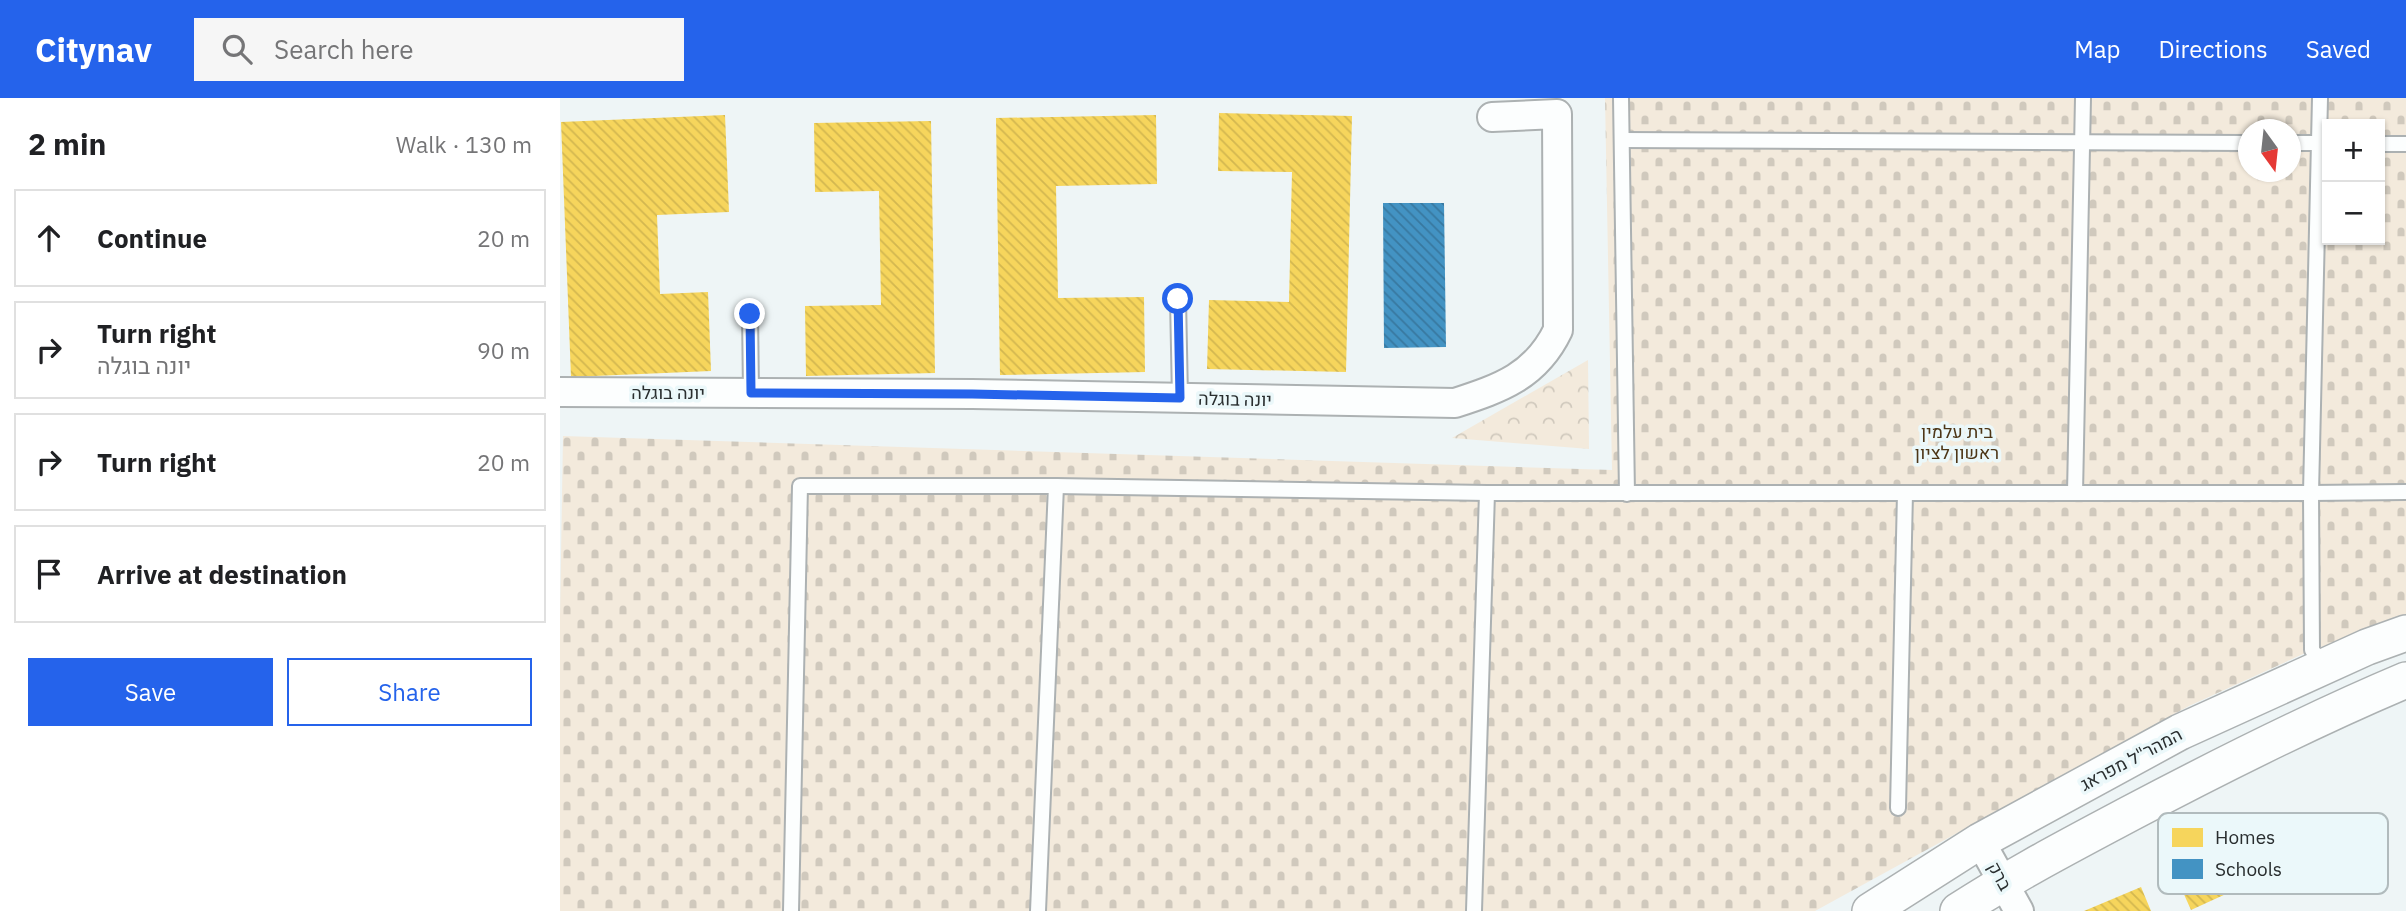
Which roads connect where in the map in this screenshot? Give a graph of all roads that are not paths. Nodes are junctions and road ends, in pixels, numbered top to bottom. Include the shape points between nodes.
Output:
1 (1621, 98) edge
2 (2083, 98) edge
3 (2320, 98) edge
4 (1492, 117) dead end
5 (2322, 128) edge
6 (1622, 140) junction
7 (2082, 142) junction
8 (2238, 143) edge
9 (2301, 143) edge
10 (2322, 143) edge
11 (2385, 144) edge
12 (2406, 144) edge
13 (2322, 172) edge
14 (1178, 299) dead end
15 (750, 314) dead end
16 (560, 392) edge
17 (751, 393) junction
18 (1180, 398) junction
19 (1056, 486) junction
20 (2406, 492) edge
21 (1487, 493) junction
22 (1905, 493) junction
23 (2075, 493) junction
24 (2311, 493) junction
25 (1627, 494) junction
26 (2406, 633) edge
27 (2325, 667) junction
28 (2406, 680) edge
29 (1898, 808) dead end
30 (1980, 842) junction
31 (2011, 896) edge
32 (791, 911) edge
33 (1038, 911) edge
34 (1474, 911) edge
35 (1870, 911) edge
36 (1958, 911) edge

1 - 6 lane
2 - 7 lane
3 - 5 lane
4 - 18 street, יונה בוגלה via 1557,114 1558,330 1540,360 1492,391 1455,403
6 - 7 lane
6 - 25 lane
7 - 8 lane
7 - 23 lane
9 - 10 lane
11 - 12 lane
13 - 24 lane
14 - 18 lane
15 - 17 lane
16 - 17 street, יונה בוגלה
17 - 18 street, יונה בוגלה
19 - 21 lane
19 - 32 lane via 800,486
19 - 33 lane
20 - 24 lane
21 - 25 lane
21 - 34 lane
22 - 23 lane
22 - 25 lane
22 - 29 lane
23 - 24 lane
24 - 27 lane via 2312,650
26 - 27 street, המהר"ל מפראג
27 - 30 street, המהר"ל מפראג via 2180,732
28 - 31 street via 2200,777
30 - 31 street, ברק
30 - 35 street, המהר"ל מפראג
31 - 36 street

